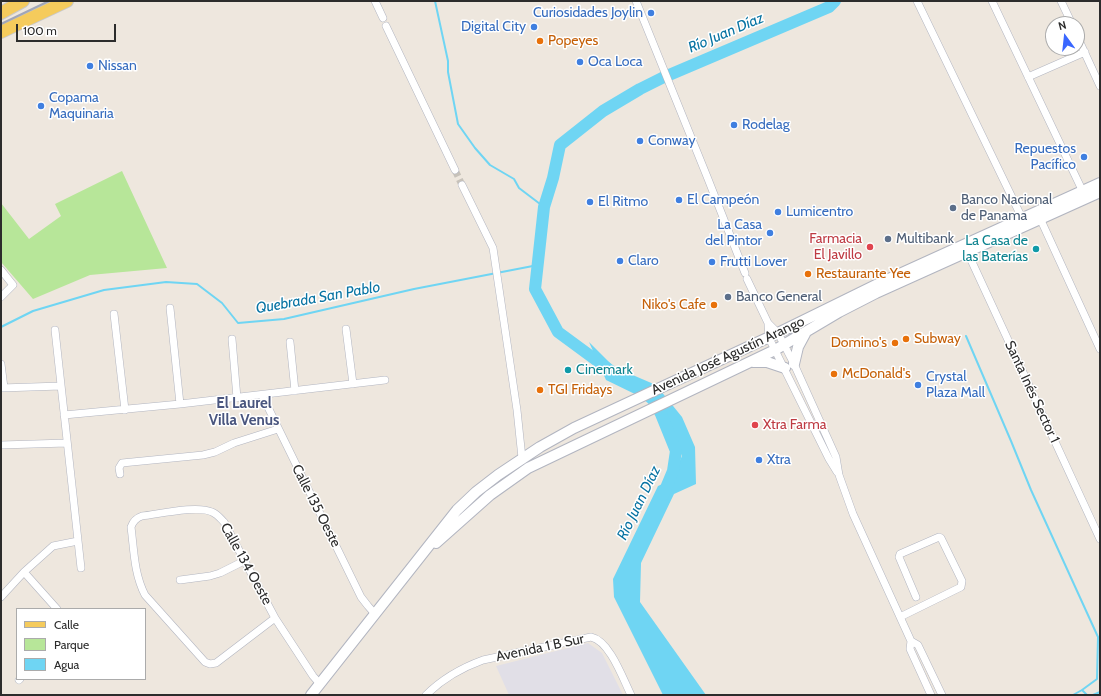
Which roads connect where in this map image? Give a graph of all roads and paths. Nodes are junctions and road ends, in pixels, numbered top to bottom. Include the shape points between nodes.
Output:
1 (67, 1) edge
2 (375, 1) edge
3 (636, 1) edge
4 (917, 1) edge
5 (992, 1) edge
6 (1061, 1) edge
7 (19, 3) edge
8 (1, 9) edge
9 (1, 12) edge
10 (1068, 16) edge
11 (383, 18) dead end
12 (24, 21) junction
13 (386, 26) dead end
14 (1, 32) edge
15 (1, 41) edge
16 (1085, 52) edge
17 (1076, 56) edge
18 (1028, 77) junction
19 (1100, 86) edge
20 (455, 170) tunnel mouth
21 (1100, 183) edge
22 (462, 185) tunnel mouth
23 (1100, 192) edge
24 (1084, 194) junction
25 (1038, 215) junction
26 (1022, 218) junction
27 (966, 248) junction
28 (1, 270) edge
29 (1, 297) edge
30 (170, 308) dead end
31 (114, 314) dead end
32 (346, 329) dead end
33 (55, 330) dead end
34 (807, 332) junction
35 (773, 335) junction
36 (232, 339) dead end
37 (290, 342) dead end
38 (784, 345) junction
39 (1100, 349) edge
40 (775, 350) junction
41 (750, 362) junction
42 (1, 364) edge
43 (794, 364) junction
44 (785, 368) junction
45 (386, 380) dead end
46 (353, 384) junction
47 (61, 386) junction
48 (3, 388) edge
49 (295, 391) junction
50 (262, 395) junction
51 (236, 398) junction
52 (180, 404) junction
53 (125, 410) junction
54 (64, 416) junction
55 (278, 429) junction
56 (67, 443) junction
57 (1, 445) edge
58 (522, 458) junction
59 (546, 460) junction
60 (120, 474) dead end
61 (839, 475) junction
62 (508, 482) junction
63 (1100, 538) edge
64 (78, 542) junction
65 (428, 549) junction
66 (244, 561) junction
67 (81, 568) dead end
68 (24, 572) junction
69 (180, 580) dead end
70 (916, 597) dead end
71 (1, 598) edge
72 (56, 608) edge
73 (376, 614) junction
74 (900, 617) junction
75 (275, 618) junction
76 (911, 641) junction
77 (320, 684) junction
78 (311, 695) edge
79 (426, 695) edge
80 (631, 695) edge
81 (931, 695) edge
82 (942, 695) edge

1 - 12 main road
2 - 11 street
3 - 35 street via 746,276
4 - 26 street
5 - 18 street
6 - 10 street
7 - 8 main road
7 - 9 main road
12 - 14 main road
12 - 15 main road
13 - 20 street
16 - 19 street
17 - 18 street
18 - 24 street
21 - 24 main road, Avenida José Agustín Arango
22 - 58 street via 493,248
23 - 24 main road, Avenida José Agustín Arango
24 - 25 main road, Avenida José Agustín Arango
25 - 26 main road, Avenida José Agustín Arango
25 - 27 main road, Avenida José Agustín Arango
25 - 39 street
26 - 27 main road, Avenida José Agustín Arango
27 - 34 main road, Avenida José Agustín Arango via 839,312
27 - 35 main road, Avenida José Agustín Arango via 854,295
27 - 63 street, Santa Inés Sector 1
28 - 29 street via 13,285
30 - 52 street
31 - 53 street
32 - 46 street
33 - 47 street
34 - 38 main road, Avenida José Agustín Arango
34 - 43 main road via 798,347
35 - 38 street
35 - 40 street
35 - 58 main road, Avenida José Agustín Arango via 554,438
36 - 51 street
37 - 49 street
38 - 40 main road, Avenida José Agustín Arango
38 - 43 street
40 - 41 main road, Avenida José Agustín Arango
40 - 44 street
41 - 44 main road via 767,362
41 - 59 main road, Avenida José Agustín Arango
42 - 48 street
43 - 61 street via 836,456
44 - 61 street
45 - 46 street
46 - 49 street
47 - 48 street
47 - 54 street
49 - 50 street
50 - 51 street
50 - 55 street, Calle 135 Oeste
51 - 52 street
52 - 53 street
53 - 54 street
54 - 56 street
55 - 60 street via 204,455 122,463 119,468
55 - 73 street, Calle 135 Oeste via 362,597
56 - 57 street
56 - 64 street
58 - 59 main road via 532,461
58 - 62 main road
58 - 65 main road, Avenida José Agustín Arango via 486,484 457,510
59 - 62 main road, Avenida José Agustín Arango via 528,468
61 - 74 street via 853,514
62 - 65 main road, Avenida José Agustín Arango
64 - 67 street
64 - 68 street via 53,546
65 - 73 main road, Avenida José Agustín Arango
66 - 69 street via 210,576
66 - 75 street, Calle 134 Oeste
66 - 75 street, Calle 134 Oeste via 224,522 212,512 198,509 142,516 135,520 132,527 136,572 145,595 205,662 216,663
68 - 71 street
68 - 72 street
70 - 74 street via 898,557 939,537 942,538 962,581 961,587
73 - 77 main road, Avenida José Agustín Arango
74 - 76 street
75 - 77 street, Calle 134 Oeste
76 - 81 street via 913,658
76 - 82 street via 918,645
77 - 78 main road, Avenida José Agustín Arango
79 - 80 street, Avenida 1 B Sur via 451,674 471,664 591,637 596,638 606,648

